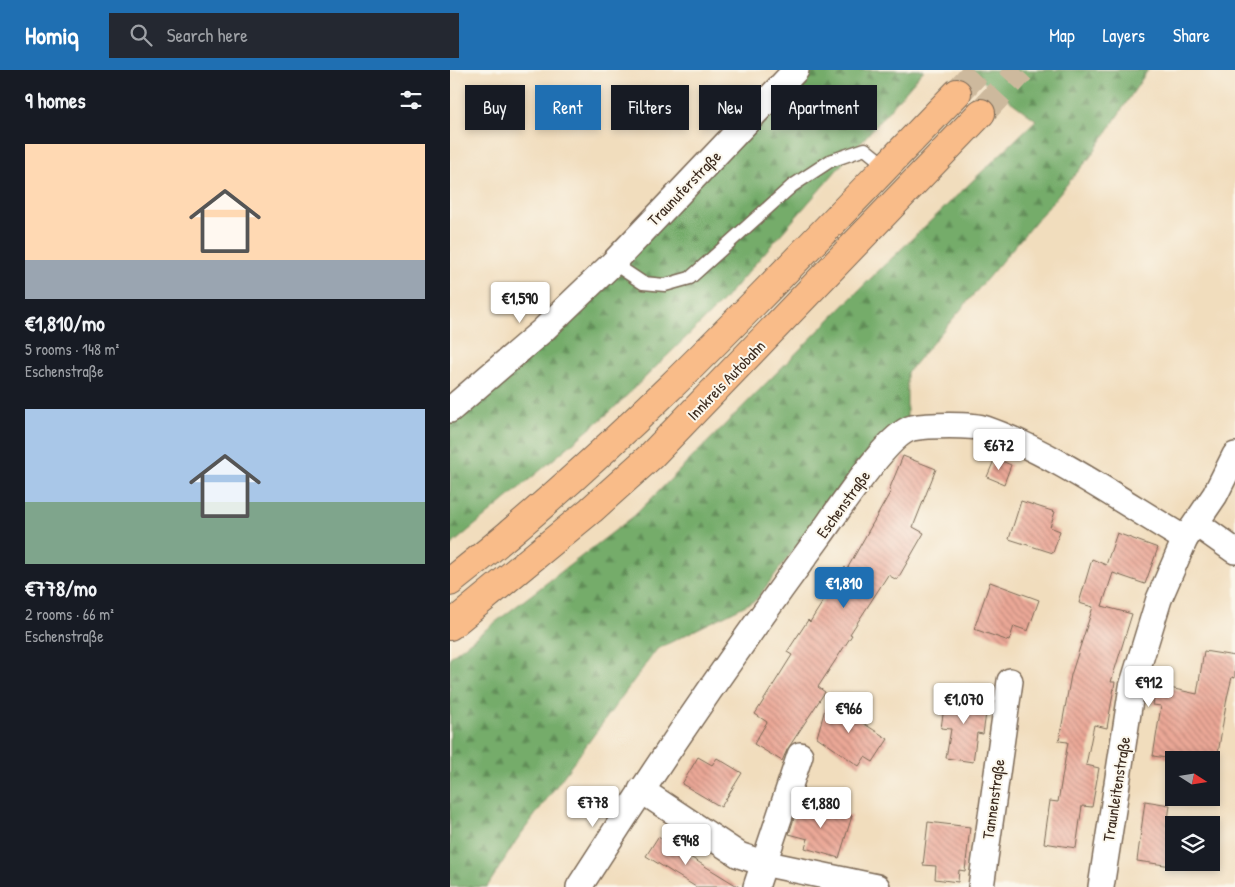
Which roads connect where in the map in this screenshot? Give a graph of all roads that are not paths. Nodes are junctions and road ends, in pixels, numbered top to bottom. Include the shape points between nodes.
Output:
1 (796, 70) edge
2 (957, 93) tunnel mouth
3 (981, 113) tunnel mouth
4 (886, 166) junction
5 (613, 262) junction
6 (450, 410) edge
7 (1235, 455) edge
8 (1191, 531) junction
9 (1235, 550) edge
10 (450, 582) edge
11 (450, 626) edge
12 (1010, 680) dead end
13 (800, 755) dead end
14 (641, 790) junction
15 (763, 862) junction
16 (579, 887) edge
17 (756, 887) edge
18 (877, 887) edge
19 (981, 887) edge
20 (1101, 887) edge

1 - 5 street, Traunuferstraße
2 - 4 highway
3 - 11 highway, Innkreis Autobahn via 651,456 570,528
4 - 5 lane via 865,149 830,161 792,186 690,278 665,285 643,283
4 - 10 highway via 640,417 505,538
5 - 6 street, Traunuferstraße via 542,331
7 - 8 street
8 - 9 street, Eschenstraße
8 - 14 street, Eschenstraße via 984,428 933,425 909,429 890,443 867,471 770,603
8 - 20 street, Traunleitenstraße via 1159,598 1132,687
12 - 19 street, Tannenstraße
13 - 15 street
14 - 15 street via 740,855
14 - 16 street, Eschenstraße
15 - 17 street
15 - 18 street

